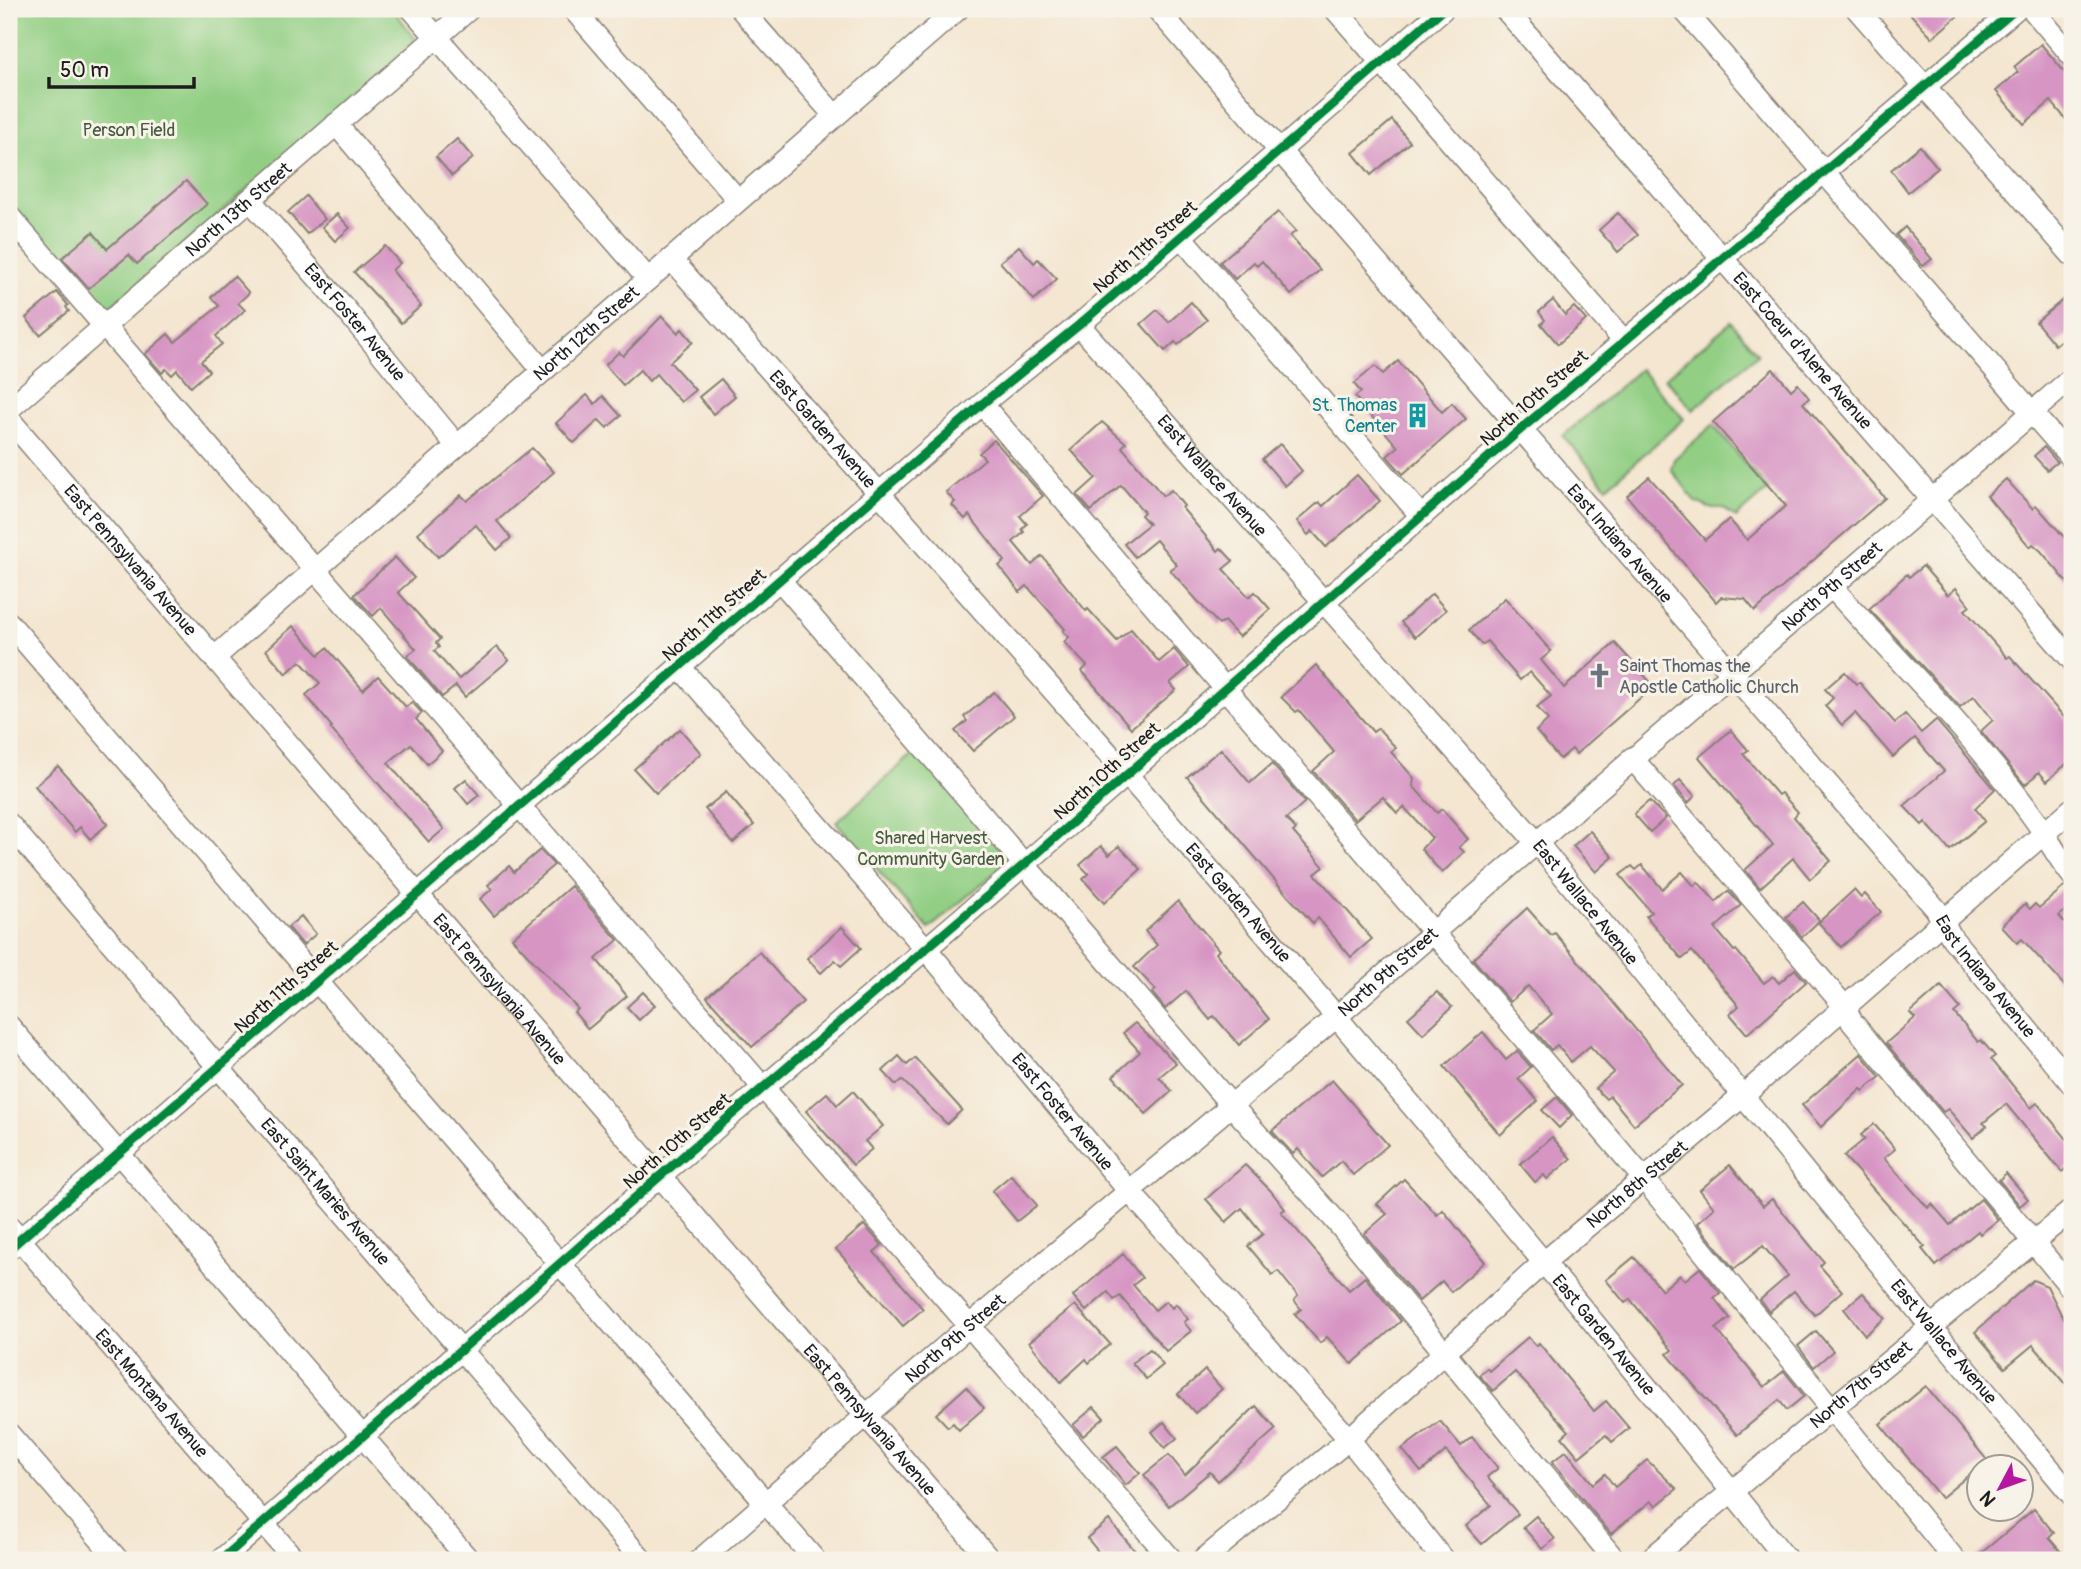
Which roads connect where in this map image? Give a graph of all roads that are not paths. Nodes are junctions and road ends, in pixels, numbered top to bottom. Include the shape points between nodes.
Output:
1 (412, 9) edge
2 (469, 9) edge
3 (573, 9) edge
4 (741, 9) edge
5 (1157, 9) edge
6 (1335, 9) edge
7 (1443, 9) edge
8 (1505, 9) edge
9 (1683, 9) edge
10 (1857, 9) edge
11 (2016, 9) edge
12 (2032, 9) edge
13 (954, 10) edge
14 (437, 37) junction
15 (2072, 56) edge
16 (1380, 62) junction
17 (1925, 87) junction
18 (835, 116) junction
19 (336, 124) junction
20 (1279, 150) junction
21 (1822, 171) junction
22 (250, 200) junction
23 (738, 200) junction
24 (9, 216) edge
25 (1181, 237) junction
26 (2072, 255) edge
27 (671, 259) junction
28 (1721, 259) junction
29 (648, 279) junction
30 (1079, 325) junction
31 (105, 327) junction
32 (1625, 341) junction
33 (543, 371) junction
34 (2072, 378) edge
35 (982, 404) junction
36 (9, 409) edge
37 (2033, 413) junction
38 (9, 419) edge
39 (1521, 429) junction
40 (457, 446) junction
41 (2072, 460) edge
42 (880, 492) junction
43 (1933, 499) junction
44 (1421, 516) junction
45 (315, 570) junction
46 (779, 579) junction
47 (1831, 586) junction
48 (1322, 603) junction
49 (9, 623) edge
50 (214, 658) junction
51 (2072, 660) edge
52 (679, 666) junction
53 (1732, 673) junction
54 (1223, 688) junction
55 (1632, 758) junction
56 (1129, 774) junction
57 (519, 806) junction
58 (2072, 809) edge
59 (9, 824) edge
60 (2043, 834) junction
61 (1537, 843) junction
62 (1025, 864) junction
63 (2072, 875) edge
64 (417, 894) junction
65 (1943, 922) junction
66 (1434, 932) junction
67 (926, 950) junction
68 (317, 981) junction
69 (1845, 1007) junction
70 (1335, 1018) junction
71 (9, 1026) edge
72 (218, 1066) junction
73 (2072, 1084) edge
74 (763, 1087) junction
75 (1744, 1095) junction
76 (1231, 1105) junction
77 (118, 1154) junction
78 (660, 1176) junction
79 (1644, 1179) junction
80 (1129, 1191) junction
81 (2072, 1210) edge
82 (12, 1239) edge
83 (2034, 1242) junction
84 (559, 1263) junction
85 (1543, 1264) junction
86 (2072, 1289) edge
87 (969, 1326) junction
88 (1932, 1328) junction
89 (461, 1349) junction
90 (1445, 1352) junction
91 (1831, 1411) junction
92 (867, 1417) junction
93 (9, 1434) edge
94 (362, 1435) junction
95 (1349, 1439) junction
96 (1732, 1491) junction
97 (2072, 1495) edge
98 (766, 1504) junction
99 (263, 1523) junction
100 (118, 1560) edge
101 (221, 1560) edge
102 (295, 1560) edge
103 (469, 1560) edge
104 (642, 1560) edge
105 (699, 1560) edge
106 (815, 1560) edge
107 (990, 1560) edge
108 (1172, 1560) edge
109 (1203, 1560) edge
110 (1443, 1560) edge
111 (1615, 1560) edge
112 (1649, 1560) edge
113 (1787, 1560) edge
114 (1955, 1560) edge

1 - 14 street
2 - 14 street, North 13th Street
3 - 23 street
4 - 18 street
5 - 20 street, East Indiana Avenue
6 - 16 street
7 - 16 street, North 11th Street
8 - 28 street, East Coeur d'Alene Avenue
9 - 21 street
10 - 17 street
11 - 17 street, North 10th Street
12 - 15 street
13 - 18 street, North 12th Street
14 - 19 street, North 13th Street
14 - 29 street
16 - 20 street, North 11th Street
16 - 32 street
17 - 21 street, North 10th Street
17 - 26 street
18 - 23 street, North 12th Street
19 - 22 street, North 13th Street
19 - 33 street
20 - 25 street, North 11th Street
20 - 39 street, East Indiana Avenue
21 - 28 street, North 10th Street
21 - 37 street
22 - 31 street, North 13th Street
22 - 40 street, East Foster Avenue
23 - 27 street, North 12th Street
24 - 31 street
25 - 30 street, North 11th Street
25 - 44 street
27 - 29 street, North 12th Street
27 - 42 street, East Garden Avenue
28 - 32 street, North 10th Street
28 - 43 street, East Coeur d'Alene Avenue
29 - 33 street, North 12th Street
30 - 35 street, North 11th Street
30 - 48 street, East Wallace Avenue
31 - 36 street, North 13th Street
31 - 45 street
32 - 39 street, North 10th Street
33 - 40 street, North 12th Street
34 - 37 street, North 9th Street
35 - 42 street, North 11th Street
35 - 54 street
37 - 41 street
37 - 43 street, North 9th Street
38 - 50 street, East Pennsylvania Avenue
39 - 44 street, North 10th Street
39 - 53 street, East Indiana Avenue
40 - 45 street, North 12th Street
42 - 46 street, North 11th Street
42 - 56 street, East Garden Avenue
43 - 47 street, North 9th Street
43 - 51 street, East Coeur d'Alene Avenue
44 - 48 street, North 10th Street
45 - 50 street, North 12th Street
45 - 57 street
46 - 52 street, North 11th Street
46 - 62 street
47 - 53 street, North 9th Street
47 - 60 street via 1972,743
48 - 54 street, North 10th Street
48 - 61 street, East Wallace Avenue
49 - 68 street
50 - 64 street, East Pennsylvania Avenue
52 - 57 street, North 11th Street
52 - 67 street, East Foster Avenue
53 - 55 street, North 9th Street
53 - 65 street, East Indiana Avenue
54 - 56 street, North 10th Street
54 - 66 street
55 - 61 street, North 9th Street
55 - 69 street
56 - 62 street, North 10th Street
56 - 70 street, East Garden Avenue
57 - 64 street, North 11th Street
57 - 74 street
58 - 60 street, North 8th Street
59 - 72 street, East Saint Maries Avenue
60 - 63 street
60 - 65 street, North 8th Street
61 - 66 street, North 9th Street
61 - 75 street, East Wallace Avenue
62 - 67 street, North 10th Street
62 - 76 street
64 - 68 street, North 11th Street
64 - 78 street, East Pennsylvania Avenue
65 - 69 street, North 8th Street
65 - 73 street, East Indiana Avenue
66 - 70 street, North 9th Street
66 - 79 street
67 - 74 street, North 10th Street
67 - 80 street, East Foster Avenue
68 - 72 street, North 11th Street
68 - 84 street
69 - 75 street, North 8th Street
69 - 83 street via 1852,1022
70 - 76 street, North 9th Street
70 - 85 street, East Garden Avenue
71 - 77 street
72 - 77 street, North 11th Street
72 - 89 street, East Saint Maries Avenue
74 - 78 street, North 10th Street
74 - 87 street
75 - 79 street, North 8th Street
75 - 88 street, East Wallace Avenue
76 - 80 street, North 9th Street
76 - 90 street
77 - 82 street, North 11th Street
77 - 94 street
78 - 84 street, North 10th Street
78 - 92 street, East Pennsylvania Avenue
79 - 85 street, North 8th Street
79 - 91 street
80 - 87 street, North 9th Street
80 - 95 street, East Foster Avenue
81 - 83 street, North 7th Street
82 - 99 street, East Montana Avenue
83 - 86 street
83 - 88 street, North 7th Street
84 - 89 street, North 10th Street
84 - 98 street
85 - 90 street, North 8th Street
85 - 96 street, East Garden Avenue
87 - 92 street, North 9th Street
87 - 108 street
88 - 91 street, North 7th Street
88 - 97 street, East Wallace Avenue
89 - 94 street, North 10th Street
89 - 104 street, East Saint Maries Avenue
90 - 95 street, North 8th Street
90 - 111 street
91 - 96 street, North 7th Street
91 - 114 street
92 - 98 street, North 9th Street
92 - 107 street, East Pennsylvania Avenue
93 - 100 street
94 - 99 street, North 10th Street
94 - 103 street
95 - 109 street, North 8th Street
95 - 110 street, East Foster Avenue
96 - 112 street, North 7th Street
96 - 113 street, East Garden Avenue
98 - 105 street, North 9th Street
98 - 106 street
99 - 101 street, North 10th Street
99 - 102 street, East Montana Avenue

